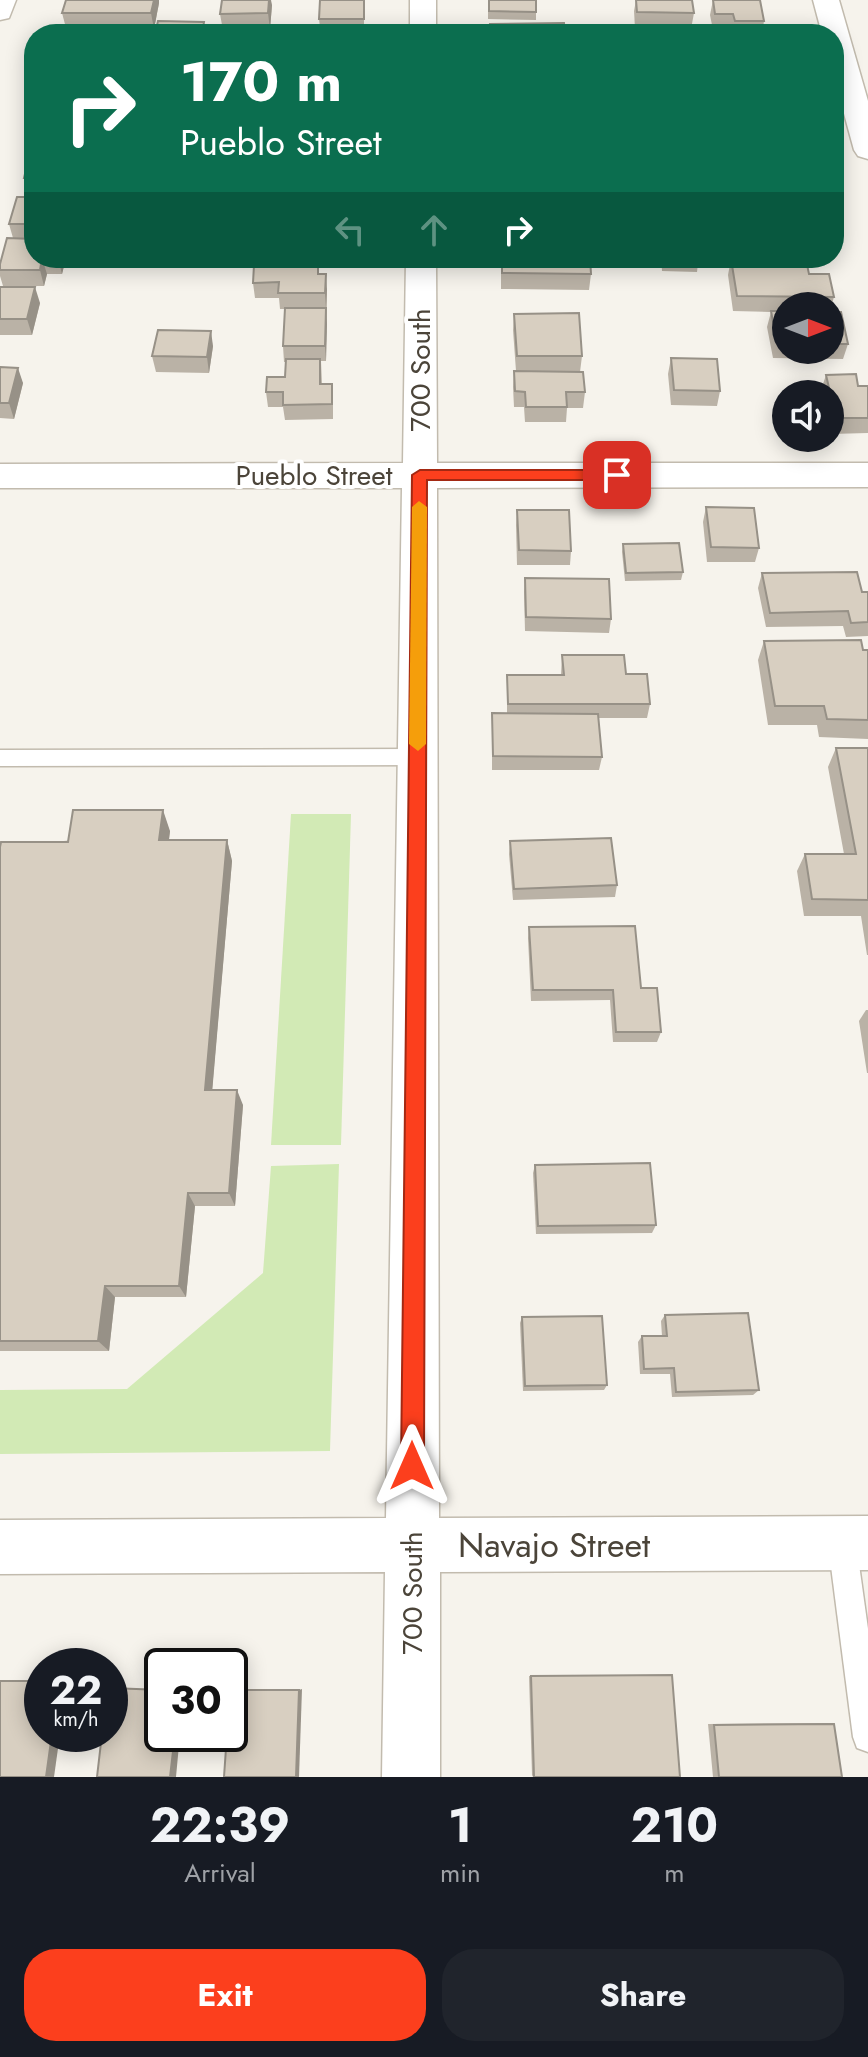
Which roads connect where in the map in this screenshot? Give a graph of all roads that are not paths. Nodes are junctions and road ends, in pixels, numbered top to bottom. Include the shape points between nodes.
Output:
1 (3, 0) edge
2 (423, 0) edge
3 (826, 0) edge
4 (0, 12) edge
5 (423, 24) edge
6 (833, 24) edge
7 (844, 64) edge
8 (868, 150) edge
9 (421, 268) edge
10 (420, 475) junction
11 (868, 475) edge
12 (0, 476) edge
13 (418, 757) junction
14 (0, 758) edge
15 (855, 1543) edge
16 (413, 1546) junction
17 (0, 1547) edge
18 (868, 1737) edge
19 (411, 1777) edge

1 - 4 street
2 - 5 street
3 - 6 street
7 - 8 street
9 - 10 street, 700 South
10 - 11 street, Pueblo Street
10 - 12 street, Pueblo Street
10 - 13 street, 700 South
13 - 14 lane
13 - 16 street, 700 South
15 - 16 street, Navajo Street
15 - 18 lane
16 - 17 street, Navajo Street
16 - 19 street, 700 South

